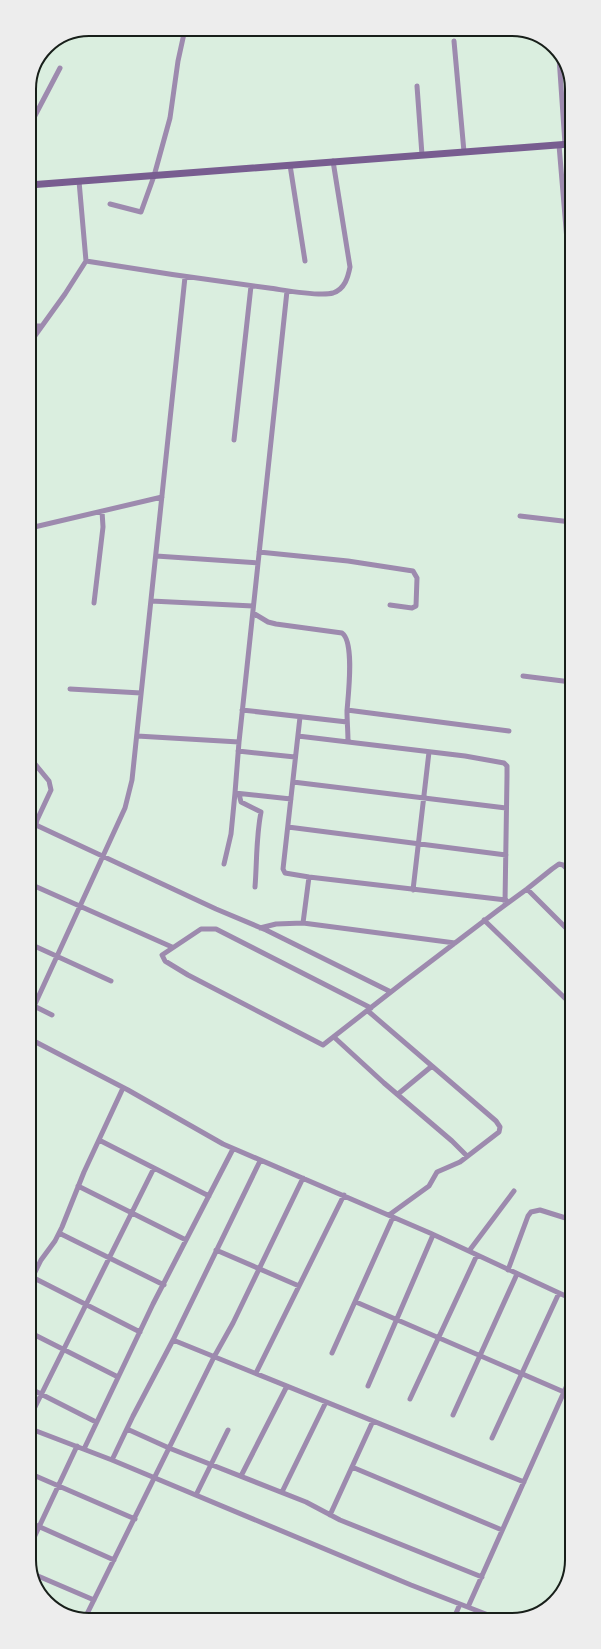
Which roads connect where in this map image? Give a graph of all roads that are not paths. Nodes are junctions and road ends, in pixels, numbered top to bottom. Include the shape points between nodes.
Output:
1 (184, 36) edge
2 (454, 41) dead end
3 (560, 67) edge
4 (60, 68) dead end
5 (417, 86) dead end
6 (36, 114) edge
7 (565, 144) edge
8 (464, 152) junction
9 (422, 155) junction
10 (333, 161) junction
11 (290, 165) junction
12 (154, 176) junction
13 (79, 181) junction
14 (36, 184) edge
15 (110, 204) dead end
16 (86, 261) junction
17 (305, 261) dead end
18 (185, 277) junction
19 (251, 286) junction
20 (287, 291) junction
21 (36, 326) edge
22 (42, 326) junction
23 (36, 335) edge
24 (234, 440) dead end
25 (162, 497) junction
26 (102, 511) junction
27 (520, 516) dead end
28 (565, 521) edge
29 (36, 527) edge
30 (259, 552) junction
31 (156, 556) junction
32 (258, 563) junction
33 (151, 601) junction
34 (94, 603) dead end
35 (390, 605) dead end
36 (253, 606) junction
37 (253, 613) junction
38 (523, 676) dead end
39 (565, 681) edge
40 (70, 689) dead end
41 (141, 693) junction
42 (242, 710) junction
43 (347, 710) junction
44 (300, 717) junction
45 (348, 722) junction
46 (509, 731) dead end
47 (137, 736) junction
48 (298, 736) junction
49 (239, 742) junction
50 (348, 742) junction
51 (238, 751) junction
52 (429, 752) junction
53 (295, 757) junction
54 (36, 765) edge
55 (293, 782) junction
56 (237, 793) junction
57 (424, 798) junction
58 (291, 799) junction
59 (506, 808) junction
60 (36, 824) edge
61 (36, 824) edge
62 (288, 827) junction
63 (419, 844) junction
64 (506, 855) junction
65 (103, 856) junction
66 (224, 864) dead end
67 (565, 868) edge
68 (309, 877) junction
69 (36, 887) edge
70 (255, 887) dead end
71 (527, 889) junction
72 (413, 890) junction
73 (506, 902) junction
74 (80, 906) junction
75 (484, 920) junction
76 (303, 923) junction
77 (565, 927) edge
78 (260, 928) junction
79 (455, 943) junction
80 (36, 947) edge
81 (172, 947) junction
82 (57, 956) junction
83 (111, 981) dead end
84 (390, 992) junction
85 (36, 997) edge
86 (565, 998) edge
87 (36, 1007) edge
88 (369, 1010) junction
89 (52, 1015) dead end
90 (334, 1038) junction
91 (36, 1042) edge
92 (432, 1066) junction
93 (123, 1088) junction
94 (398, 1094) junction
95 (99, 1140) junction
96 (233, 1148) junction
97 (467, 1156) junction
98 (260, 1161) junction
99 (154, 1168) junction
100 (303, 1178) junction
101 (78, 1186) junction
102 (514, 1191) dead end
103 (344, 1195) junction
104 (209, 1196) junction
105 (131, 1214) junction
106 (391, 1216) junction
107 (565, 1218) edge
108 (59, 1233) junction
109 (433, 1234) junction
110 (186, 1240) junction
111 (216, 1250) junction
112 (469, 1251) junction
113 (477, 1255) junction
114 (109, 1258) junction
115 (258, 1269) junction
116 (508, 1270) junction
117 (36, 1271) edge
118 (517, 1274) junction
119 (36, 1281) edge
120 (164, 1285) junction
121 (299, 1286) junction
122 (559, 1293) junction
123 (565, 1296) edge
124 (356, 1302) junction
125 (86, 1304) junction
126 (397, 1320) junction
127 (140, 1332) junction
128 (36, 1336) edge
129 (438, 1338) junction
130 (174, 1340) junction
131 (64, 1350) junction
132 (332, 1353) dead end
133 (480, 1356) junction
134 (214, 1357) junction
135 (256, 1374) junction
136 (522, 1374) junction
137 (118, 1377) junction
138 (287, 1386) junction
139 (368, 1386) dead end
140 (36, 1392) edge
141 (564, 1392) joint
142 (41, 1395) junction
143 (410, 1399) dead end
144 (326, 1402) junction
145 (36, 1405) edge
146 (453, 1415) dead end
147 (373, 1421) junction
148 (96, 1422) junction
149 (127, 1429) junction
150 (228, 1430) dead end
151 (36, 1431) edge
152 (492, 1438) dead end
153 (77, 1446) junction
154 (170, 1448) junction
155 (84, 1449) junction
156 (112, 1460) junction
157 (210, 1464) junction
158 (352, 1467) junction
159 (36, 1476) edge
160 (241, 1476) junction
161 (155, 1479) junction
162 (524, 1482) junction
163 (59, 1487) junction
164 (282, 1492) junction
165 (196, 1495) junction
166 (330, 1515) junction
167 (135, 1519) junction
168 (36, 1526) edge
169 (39, 1527) junction
170 (502, 1530) junction
171 (36, 1533) edge
172 (114, 1560) junction
173 (39, 1576) edge
174 (482, 1577) junction
175 (94, 1600) junction
176 (460, 1604) junction
177 (468, 1607) junction
178 (88, 1613) edge
179 (456, 1613) edge
180 (483, 1613) edge

1 - 12 street via 170,118
2 - 8 street
3 - 7 street
4 - 6 street
5 - 9 street
7 - 8 street
8 - 9 street
9 - 10 street
10 - 11 street
10 - 20 street via 350,267 349,276 345,284 333,293
11 - 12 street
11 - 17 street
12 - 13 street
12 - 15 street via 142,212
13 - 14 street
13 - 16 street
16 - 18 street
16 - 22 street
18 - 19 street
18 - 25 street
19 - 20 street
19 - 24 street
20 - 30 street
21 - 22 street
22 - 23 street
25 - 26 street
25 - 31 street
26 - 29 street
26 - 34 street via 103,527
27 - 28 street
30 - 32 street
30 - 35 street via 413,571 417,578 416,606 412,608
31 - 32 street
31 - 33 street
32 - 36 street
33 - 36 street
33 - 41 street
36 - 37 street
37 - 42 street
37 - 43 street via 276,624 344,634 350,671
38 - 39 street
40 - 41 street
41 - 47 street
42 - 44 street
42 - 49 street
43 - 45 street
43 - 46 street
44 - 45 street
44 - 48 street
45 - 50 street
47 - 49 street
47 - 65 street via 132,780 125,808
48 - 50 street
48 - 53 street
49 - 51 street
50 - 52 street
51 - 53 street
51 - 56 street
52 - 57 street
52 - 59 street via 504,763 507,766
53 - 55 street
54 - 60 street via 51,785
55 - 57 street
55 - 58 street
56 - 58 street
56 - 66 street
56 - 70 street via 240,802 261,812 257,834
57 - 59 street
57 - 63 street
58 - 62 street
59 - 64 street
61 - 65 street
62 - 63 street
62 - 68 street via 283,871
63 - 64 street
63 - 72 street
64 - 73 street
65 - 74 street
65 - 78 street
67 - 71 street via 562,865 556,866
68 - 72 street
68 - 76 street
69 - 74 street
71 - 73 street
71 - 77 street
72 - 73 street
73 - 75 street
74 - 81 street
74 - 82 street
75 - 79 street
75 - 86 street
76 - 78 street via 276,924
76 - 79 street
78 - 84 street
79 - 84 street
80 - 82 street
81 - 88 street via 201,929 216,929
81 - 90 street via 162,958 188,975 321,1045
82 - 83 street
82 - 85 street
84 - 88 street
87 - 89 street
88 - 90 street
88 - 92 street
90 - 94 street
91 - 93 street
92 - 94 street
92 - 97 street via 500,1127 499,1132
93 - 95 street
93 - 96 street
94 - 97 street
95 - 99 street
95 - 101 street
96 - 98 street
96 - 104 street
97 - 106 street via 437,1172 429,1186
98 - 100 street
98 - 111 street
99 - 104 street
99 - 105 street
100 - 103 street
100 - 115 street
101 - 105 street
101 - 108 street
102 - 112 street
103 - 106 street
103 - 121 street
104 - 110 street
105 - 110 street
105 - 114 street
106 - 109 street
106 - 124 street
107 - 116 street via 540,1210 531,1212
108 - 114 street
108 - 117 street
109 - 112 street
109 - 126 street
110 - 120 street
111 - 115 street
111 - 130 street
112 - 113 street
113 - 116 street
113 - 129 street
114 - 120 street
114 - 125 street
115 - 121 street
115 - 134 street
116 - 118 street
118 - 122 street
118 - 133 street
119 - 125 street
120 - 127 street
121 - 135 street
122 - 123 street
122 - 136 street
124 - 126 street
124 - 132 street
125 - 127 street
125 - 131 street
126 - 129 street
126 - 139 street
127 - 137 street
128 - 131 street
129 - 133 street
129 - 143 street
130 - 134 street
130 - 149 street
131 - 137 street
131 - 142 street
133 - 136 street
133 - 146 street
134 - 135 street
134 - 154 street
135 - 138 street
136 - 141 street
136 - 152 street
137 - 148 street
138 - 144 street
138 - 160 street
140 - 142 street
141 - 162 street
142 - 145 street
142 - 148 street
144 - 147 street
144 - 164 street
147 - 158 street
147 - 162 street
148 - 155 street
149 - 154 street
149 - 156 street
150 - 157 street
151 - 153 street
153 - 155 street
153 - 163 street
154 - 157 street
154 - 161 street
155 - 156 street
156 - 161 street
157 - 160 street
157 - 165 street
158 - 166 street
158 - 170 street
159 - 163 street
160 - 164 street
161 - 165 street
161 - 167 street
162 - 170 street
163 - 167 street
163 - 169 street
164 - 166 street
165 - 176 street
166 - 174 street
167 - 172 street
168 - 169 street
169 - 171 street
169 - 172 street
170 - 174 street
172 - 175 street
173 - 175 street
174 - 177 street
175 - 178 street
176 - 177 street
176 - 179 street
177 - 180 street

